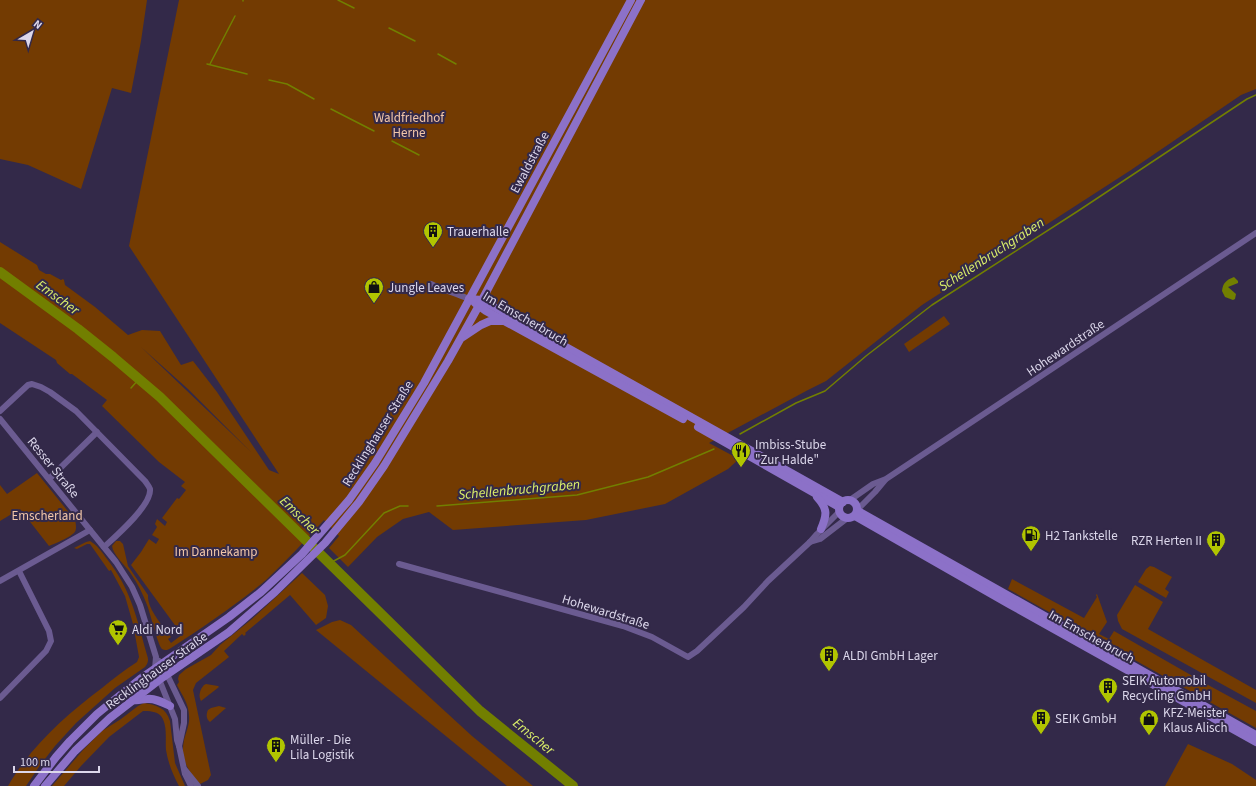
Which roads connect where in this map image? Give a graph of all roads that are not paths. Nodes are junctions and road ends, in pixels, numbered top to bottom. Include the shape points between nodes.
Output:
1 (631, 0) edge
2 (641, 0) edge
3 (1256, 233) edge
4 (431, 284) dead end
5 (469, 299) junction
6 (480, 303) junction
7 (504, 321) junction
8 (460, 339) junction
9 (0, 411) edge
10 (0, 419) edge
11 (96, 432) junction
12 (48, 479) junction
13 (886, 479) junction
14 (810, 491) junction
15 (843, 505) junction
16 (857, 512) junction
17 (846, 519) junction
18 (821, 529) junction
19 (90, 530) junction
20 (810, 542) junction
21 (104, 547) junction
22 (399, 564) dead end
23 (19, 571) junction
24 (0, 581) edge
25 (1001, 595) junction
26 (159, 666) junction
27 (167, 675) junction
28 (159, 680) junction
29 (0, 698) edge
30 (133, 700) junction
31 (170, 706) junction
32 (1256, 735) edge
33 (1256, 742) edge
34 (179, 746) junction
35 (184, 769) junction
36 (34, 786) edge
37 (45, 786) edge
38 (191, 786) edge
39 (198, 786) edge

1 - 5 main road, Ewaldstraße
2 - 6 main road, Ewaldstraße
3 - 13 street, Hohewardstraße
4 - 5 street
5 - 6 main road, Im Emscherbruch
5 - 26 main road, Recklinghauser Straße via 424,382 375,463 318,536 279,576 238,611
6 - 7 main road, Im Emscherbruch
6 - 8 main road, Recklinghauser Straße
6 - 15 main road, Im Emscherbruch
7 - 8 main road via 485,323
7 - 14 main road, Im Emscherbruch
8 - 27 main road, Recklinghauser Straße via 384,466 359,502 325,542 242,621
9 - 11 street via 32,384 50,392
10 - 12 street, Resser Straße
11 - 12 street
11 - 21 street via 150,489 148,499 137,513
12 - 19 street, Resser Straße
13 - 15 street, Hohewardstraße via 873,484
13 - 16 street, Hohewardstraße
14 - 15 main road, Im Emscherbruch
14 - 18 main road via 823,503 826,512
15 - 16 main road, Im Emscherbruch via 856,503
15 - 17 main road, Im Emscherbruch via 843,517
15 - 18 street, Hohewardstraße
16 - 17 main road via 851,519
16 - 25 main road, Im Emscherbruch
17 - 20 street, Hohewardstraße via 820,539
18 - 20 street, Hohewardstraße
19 - 21 street, Resser Straße
19 - 23 street
20 - 22 street, Hohewardstraße via 697,651 688,656 652,637 623,626
21 - 26 street, Resser Straße via 136,595
23 - 24 street
23 - 29 street via 49,631 51,641 46,651
25 - 32 main road, Im Emscherbruch
25 - 33 main road, Im Emscherbruch
26 - 27 street
26 - 28 street
26 - 36 main road, Recklinghauser Straße via 111,702 85,726 56,757
27 - 28 main road, Recklinghauser Straße
27 - 34 street via 184,710
28 - 30 main road, Recklinghauser Straße
28 - 31 street
30 - 31 main road via 156,699
30 - 37 main road, Recklinghauser Straße via 89,737
31 - 34 street
34 - 35 street
35 - 38 street
35 - 39 street

